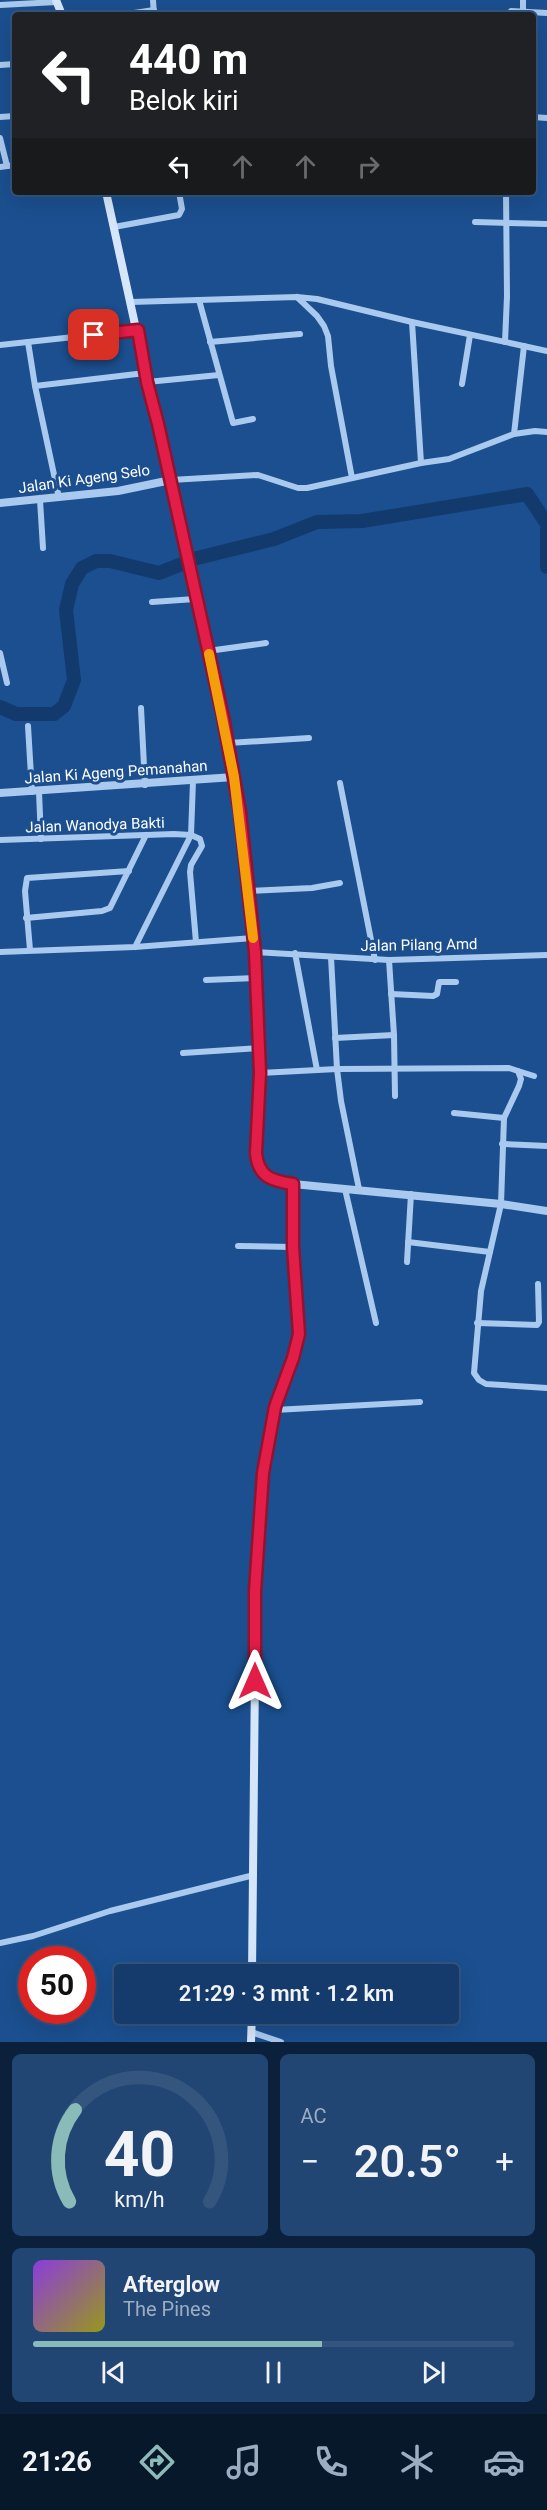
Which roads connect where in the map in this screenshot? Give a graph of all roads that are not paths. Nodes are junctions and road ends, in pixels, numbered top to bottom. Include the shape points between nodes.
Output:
1 (153, 0) edge
2 (523, 0) edge
3 (57, 1) edge
4 (0, 5) edge
5 (154, 12) edge
6 (510, 12) edge
7 (523, 12) joint
8 (0, 138) edge
9 (3, 167) edge
10 (107, 195) edge
11 (180, 195) edge
12 (506, 195) edge
13 (475, 222) dead end
14 (506, 223) junction
15 (547, 224) edge
16 (114, 227) junction
17 (297, 297) junction
18 (199, 300) junction
19 (132, 302) junction
20 (412, 322) junction
21 (138, 330) junction
22 (300, 334) dead end
23 (470, 334) junction
24 (28, 342) junction
25 (210, 342) junction
26 (505, 342) junction
27 (0, 345) edge
28 (524, 346) junction
29 (547, 351) edge
30 (219, 375) junction
31 (146, 377) junction
32 (462, 384) dead end
33 (35, 387) junction
34 (253, 419) dead end
35 (547, 432) edge
36 (514, 434) junction
37 (421, 463) junction
38 (352, 478) junction
39 (171, 480) junction
40 (59, 498) junction
41 (40, 500) junction
42 (0, 503) edge
43 (43, 548) dead end
44 (195, 599) junction
45 (152, 602) dead end
46 (266, 643) dead end
47 (208, 651) junction
48 (0, 653) edge
49 (7, 683) dead end
50 (141, 708) dead end
51 (27, 726) dead end
52 (309, 738) dead end
53 (228, 743) junction
54 (234, 777) junction
55 (193, 781) junction
56 (340, 783) dead end
57 (145, 784) junction
58 (35, 792) junction
59 (0, 793) edge
60 (146, 835) junction
61 (191, 835) junction
62 (41, 839) junction
63 (0, 840) edge
64 (129, 871) junction
65 (340, 883) dead end
66 (249, 891) junction
67 (26, 918) junction
68 (254, 938) junction
69 (196, 942) junction
70 (135, 947) junction
71 (30, 950) junction
72 (0, 951) edge
73 (255, 952) junction
74 (294, 953) junction
75 (547, 955) edge
76 (331, 957) junction
77 (375, 960) junction
78 (389, 960) junction
79 (256, 978) junction
80 (206, 980) dead end
81 (456, 982) dead end
82 (392, 994) junction
83 (394, 1035) junction
84 (335, 1038) junction
85 (259, 1048) junction
86 (183, 1053) dead end
87 (337, 1069) junction
88 (317, 1070) junction
89 (396, 1070) junction
90 (518, 1071) junction
91 (260, 1073) junction
92 (534, 1076) dead end
93 (395, 1096) dead end
94 (454, 1113) dead end
95 (504, 1118) junction
96 (502, 1144) junction
97 (547, 1146) edge
98 (293, 1184) junction
99 (345, 1189) junction
100 (358, 1189) junction
101 (411, 1194) junction
102 (501, 1204) junction
103 (547, 1211) edge
104 (408, 1242) junction
105 (238, 1246) dead end
106 (293, 1247) junction
107 (490, 1252) junction
108 (407, 1262) dead end
109 (538, 1284) dead end
110 (376, 1323) dead end
111 (477, 1323) junction
112 (547, 1388) edge
113 (420, 1402) dead end
114 (275, 1410) junction
115 (254, 1875) junction
116 (0, 1943) edge
117 (252, 1964) edge
118 (251, 2024) edge
119 (251, 2032) junction
120 (251, 2042) edge
121 (281, 2042) edge

1 - 5 street
2 - 7 street
3 - 4 street
6 - 7 street
8 - 9 street
10 - 16 main road
11 - 16 street via 179,215
12 - 14 street
13 - 14 street
14 - 15 street
14 - 26 street
16 - 19 main road
17 - 18 street
17 - 20 street
17 - 38 street via 317,316 328,336
18 - 19 street
18 - 25 street
19 - 21 main road
20 - 23 street
20 - 37 street
21 - 24 street
21 - 31 main road
22 - 25 street
23 - 26 street
23 - 32 street
24 - 27 street
24 - 33 street
25 - 30 street
26 - 28 street
28 - 29 street
28 - 36 street
30 - 31 street
30 - 34 street via 233,423
31 - 33 street
31 - 39 main road
33 - 40 street
35 - 36 street
36 - 37 street via 459,456
37 - 38 street
38 - 39 street via 304,488 258,475
39 - 40 street, Jalan Ki Ageng Selo
39 - 44 main road
40 - 41 street, Jalan Ki Ageng Selo
41 - 42 street, Jalan Ki Ageng Selo
41 - 43 street
44 - 45 street
44 - 47 main road
46 - 47 street
47 - 53 main road
48 - 49 street
50 - 57 street
51 - 58 street
52 - 53 street
53 - 54 main road
54 - 55 street, Jalan Ki Ageng Pemanahan
54 - 66 main road
55 - 57 street, Jalan Ki Ageng Pemanahan
55 - 61 street
56 - 77 street
57 - 58 street, Jalan Ki Ageng Pemanahan
58 - 59 street, Jalan Ki Ageng Pemanahan
58 - 62 street
60 - 61 street, Jalan Wanodya Bakti
60 - 62 street, Jalan Wanodya Bakti
60 - 64 street
61 - 69 street via 202,843 190,872
61 - 70 street
62 - 63 street, Jalan Wanodya Bakti
64 - 67 street via 106,910
64 - 67 street via 29,877 25,884
65 - 66 street
66 - 68 main road
67 - 71 street
68 - 69 street
68 - 73 main road
69 - 70 street
70 - 71 street
71 - 72 street
73 - 74 street, Jalan Pilang Amd
73 - 79 main road
74 - 76 street, Jalan Pilang Amd
74 - 88 street
75 - 78 street, Jalan Pilang Amd
76 - 77 street, Jalan Pilang Amd
76 - 84 street
77 - 78 street, Jalan Pilang Amd
78 - 82 street
79 - 80 street
79 - 85 main road
81 - 82 street via 440,982 435,996
82 - 83 street
83 - 84 street
83 - 89 street
84 - 87 street
85 - 86 street
85 - 91 main road
87 - 88 street
87 - 89 street
87 - 100 street
88 - 91 street
89 - 90 street
89 - 93 street
90 - 92 street
90 - 95 street via 519,1086
91 - 98 main road via 258,1166 269,1179
94 - 95 street
95 - 96 street
96 - 97 street
96 - 102 street
98 - 99 street
98 - 106 main road
99 - 100 street
99 - 110 street
100 - 101 street
101 - 102 street
101 - 104 street
102 - 103 street
102 - 107 street
104 - 107 street
104 - 108 street
105 - 106 street
106 - 114 main road via 298,1340
107 - 111 street
109 - 111 street via 537,1325
111 - 112 street via 474,1370 479,1380
113 - 114 street
114 - 115 main road via 263,1473 255,1591
115 - 116 street
115 - 117 main road
118 - 119 main road
119 - 120 main road
119 - 121 street

